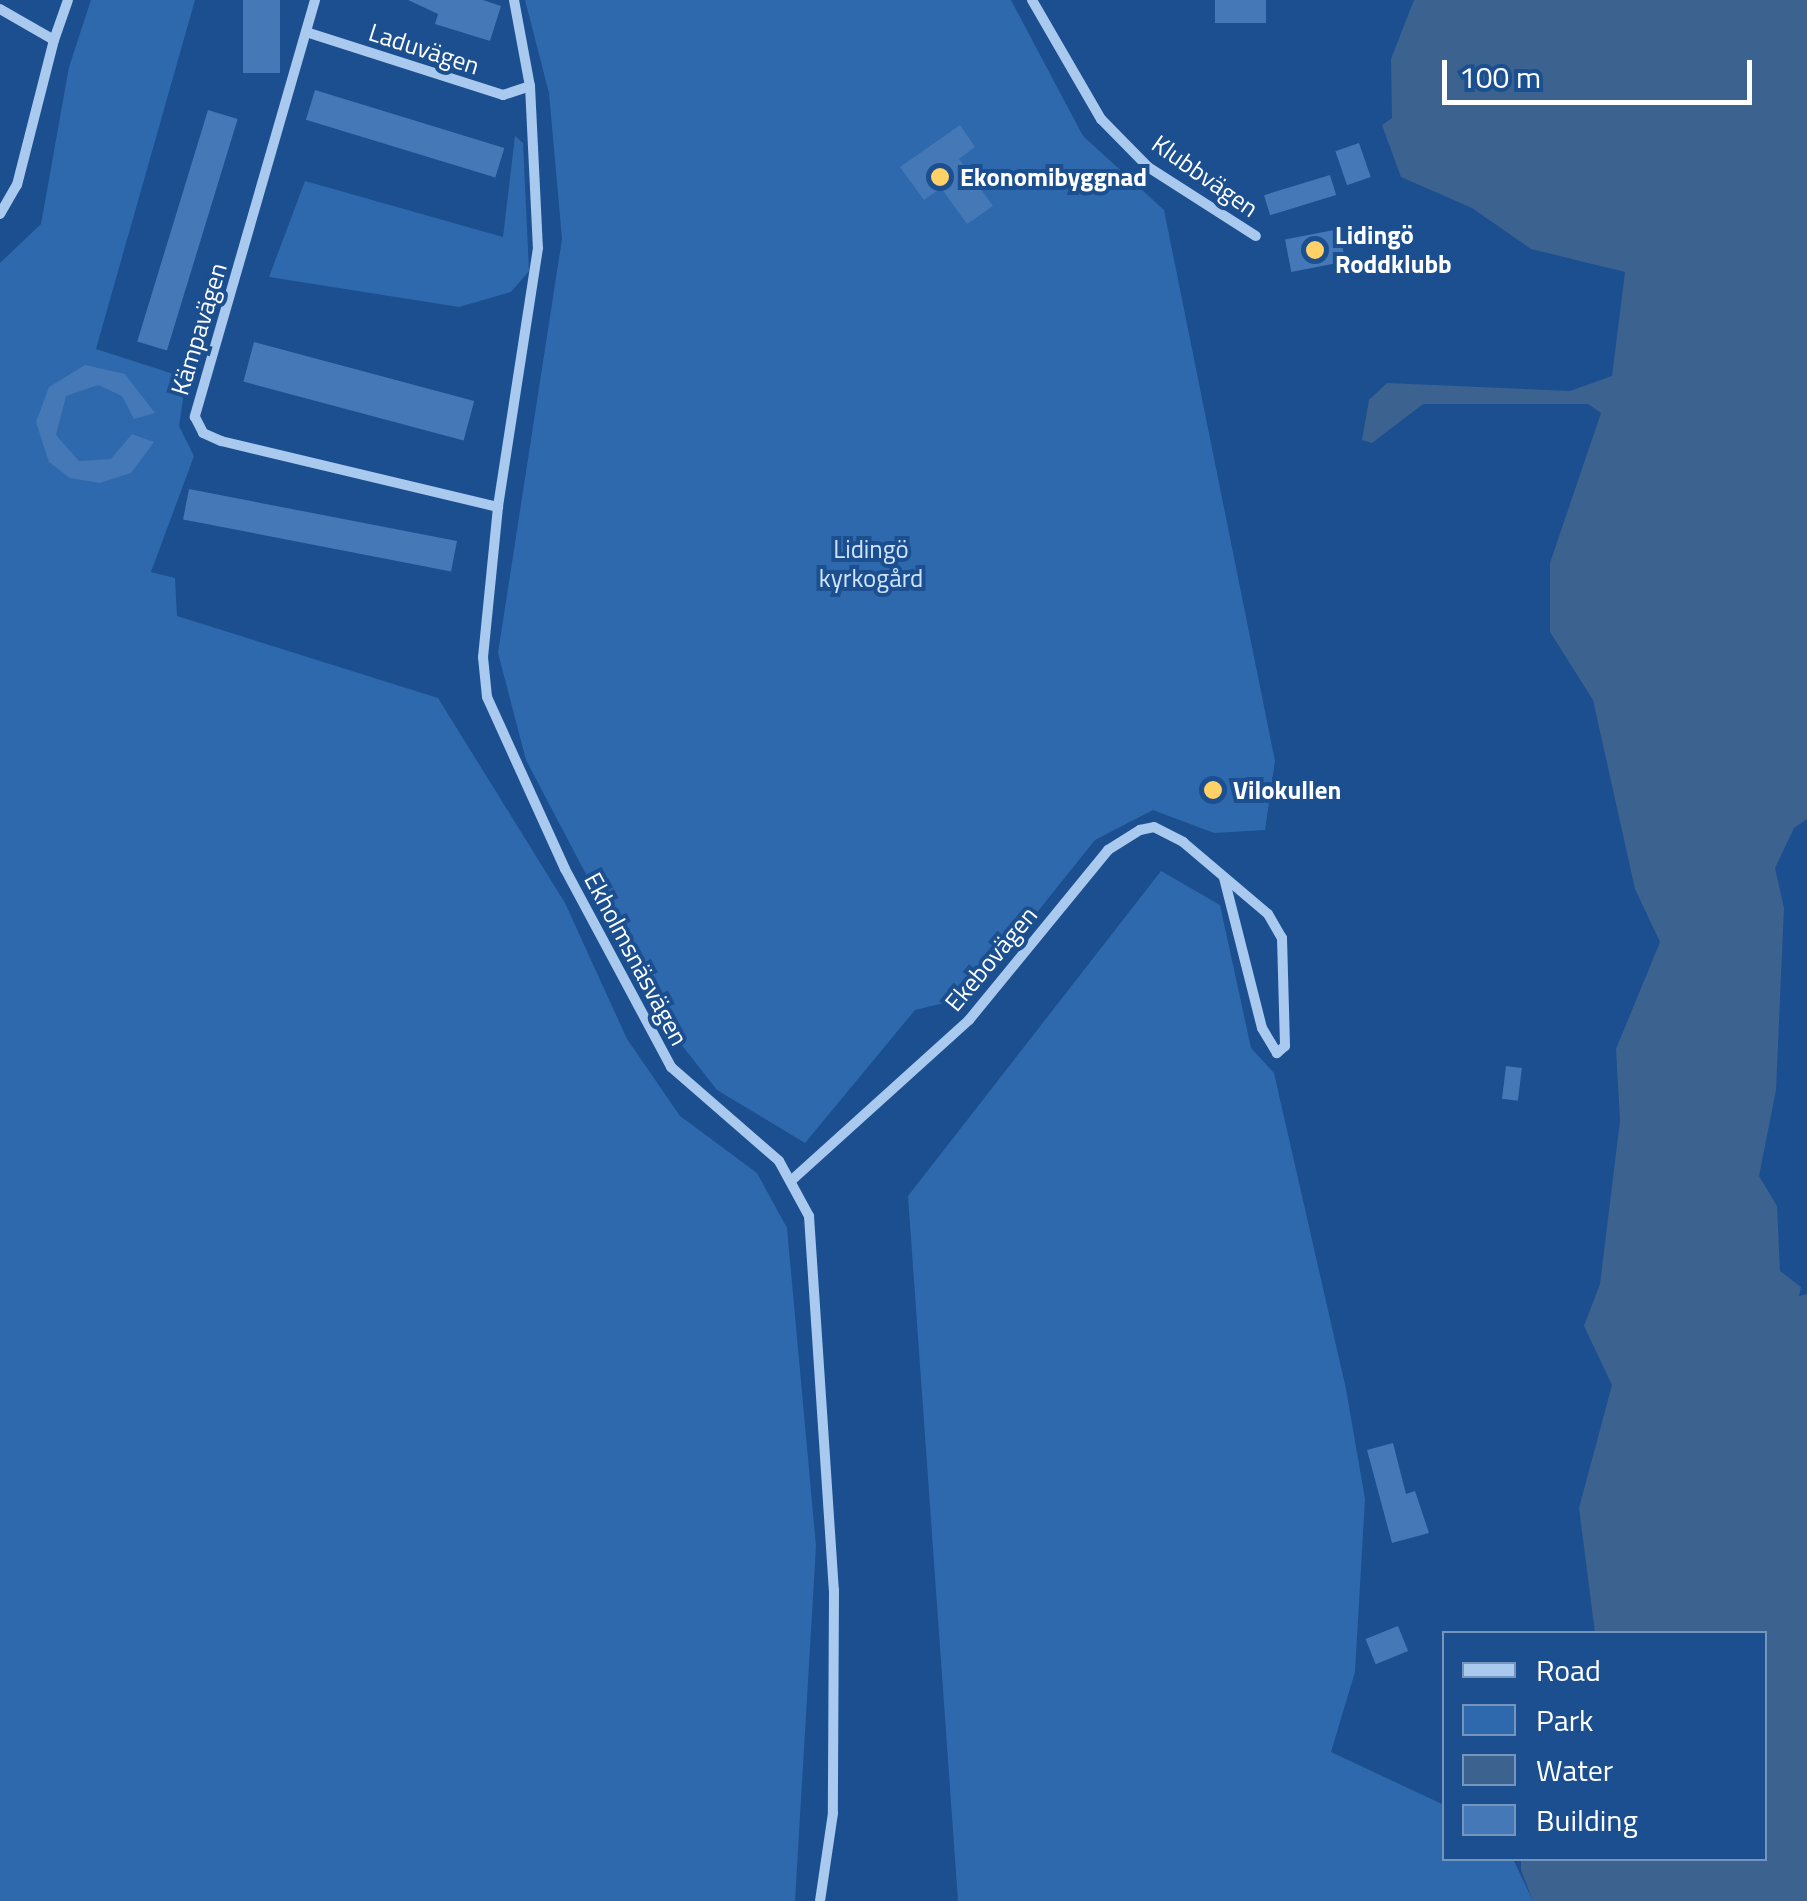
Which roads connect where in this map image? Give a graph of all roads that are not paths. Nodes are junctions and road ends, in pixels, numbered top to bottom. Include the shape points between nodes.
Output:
1 (68, 0) edge
2 (315, 0) edge
3 (514, 0) edge
4 (1032, 0) edge
5 (0, 9) edge
6 (306, 32) junction
7 (54, 40) junction
8 (530, 86) junction
9 (0, 214) edge
10 (1256, 236) dead end
11 (498, 507) junction
12 (1224, 878) junction
13 (793, 1179) junction
14 (820, 1901) edge

1 - 7 street
2 - 6 street, Kämpavägen
3 - 8 street, Ekholmsnäsvägen
4 - 10 street, Klubbvägen via 1101,119 1148,166
5 - 7 street
6 - 8 street, Laduvägen via 503,95
6 - 11 street, Kämpavägen via 194,406 199,427 221,440
7 - 9 street via 17,185
8 - 11 street, Ekholmsnäsvägen via 538,248
11 - 13 street, Ekholmsnäsvägen via 483,657 496,728 671,1067
12 - 12 street, Ekebovägen via 1262,1028 1278,1053 1285,1046 1282,938 1268,914
12 - 13 street, Ekebovägen via 1154,827 1108,850 969,1020
13 - 14 street, Ekholmsnäsvägen via 815,1242 834,1590 833,1812

